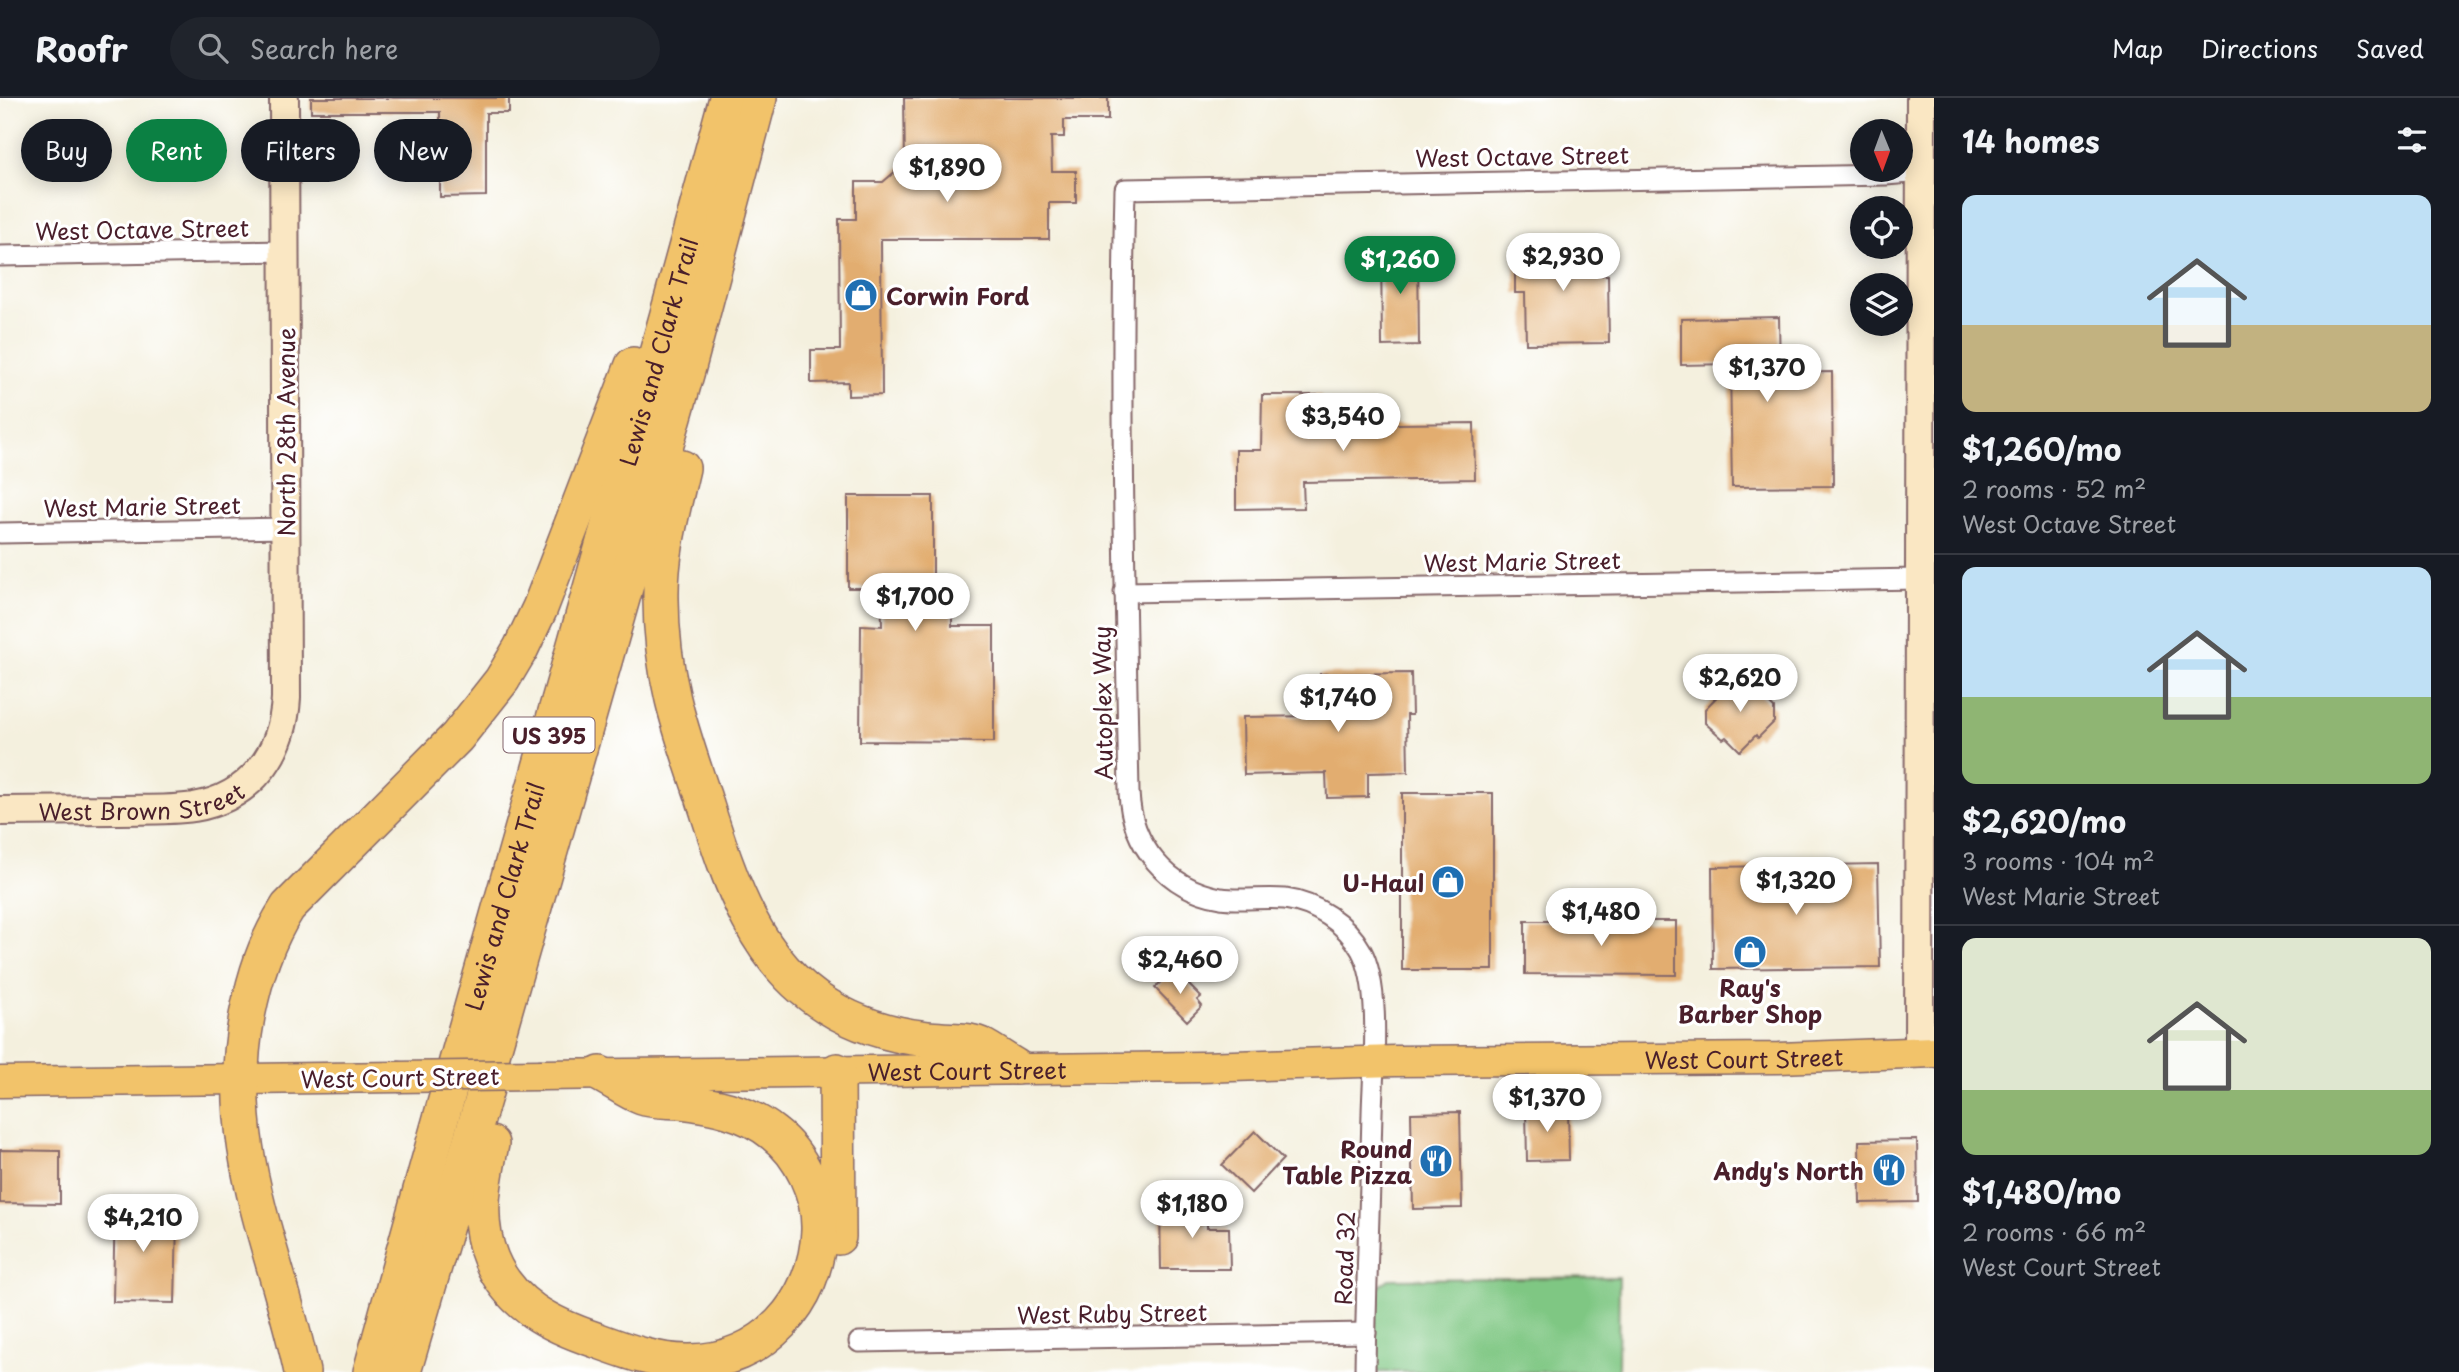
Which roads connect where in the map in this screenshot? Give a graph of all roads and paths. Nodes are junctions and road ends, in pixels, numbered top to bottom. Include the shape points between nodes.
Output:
1 (284, 98) edge
2 (727, 98) edge
3 (759, 98) edge
4 (1921, 98) edge
5 (1921, 172) junction
6 (1125, 189) joint
7 (285, 251) junction
8 (0, 256) edge
9 (675, 293) junction
10 (688, 367) junction
11 (286, 528) junction
12 (0, 533) edge
13 (1920, 579) junction
14 (1124, 592) junction
15 (267, 762) joint
16 (0, 811) edge
17 (1926, 1052) edge
18 (1374, 1061) junction
19 (1016, 1067) junction
20 (837, 1071) junction
21 (600, 1074) junction
22 (239, 1079) junction
23 (0, 1083) edge
24 (486, 1089) junction
25 (1366, 1333) junction
26 (859, 1342) dead end
27 (302, 1372) edge
28 (371, 1372) edge
29 (403, 1372) edge
30 (735, 1372) edge
31 (1365, 1372) edge

1 - 7 street, North 28th Avenue
2 - 9 highway, Lewis and Clark Trail / US 395
3 - 10 highway, Lewis and Clark Trail / US 395
4 - 5 street
5 - 6 street, West Octave Street
5 - 13 street
6 - 14 street, Autoplex Way
7 - 8 street, West Octave Street
7 - 11 street, North 28th Avenue
9 - 22 highway via 646,331 540,608 502,680 457,737 304,888 275,928 256,973
9 - 28 highway, Lewis and Clark Trail / US 395 via 463,1032
10 - 19 highway via 690,434 661,573 663,651 679,726 745,912 790,977 826,1006 896,1034 978,1044
10 - 24 highway, Lewis and Clark Trail / US 395 via 495,1043
11 - 12 street, West Marie Street
11 - 15 street, North 28th Avenue via 285,709
13 - 14 street, West Marie Street
13 - 17 street
14 - 18 street, Autoplex Way via 1129,804 1141,841 1154,861 1190,889 1223,898 1285,899 1337,922 1366,962
15 - 16 street, West Brown Street via 233,792 193,807
17 - 18 main road, West Court Street via 1779,1058
18 - 19 main road, West Court Street
18 - 25 street, Road 32
19 - 20 main road, West Court Street
20 - 21 main road, West Court Street
20 - 30 highway via 835,1270 818,1310 805,1327 772,1355
21 - 22 main road, West Court Street, bridge
21 - 24 highway via 643,1098 712,1105 758,1122 775,1134 805,1171 819,1224 815,1268 792,1312 756,1343 713,1360 650,1358 564,1329 513,1294 491,1259 482,1224 481,1201 495,1125
22 - 23 main road, West Court Street
22 - 27 highway via 249,1175
24 - 29 highway, Lewis and Clark Trail / US 395
25 - 26 street, West Ruby Street
25 - 31 street, Road 32

